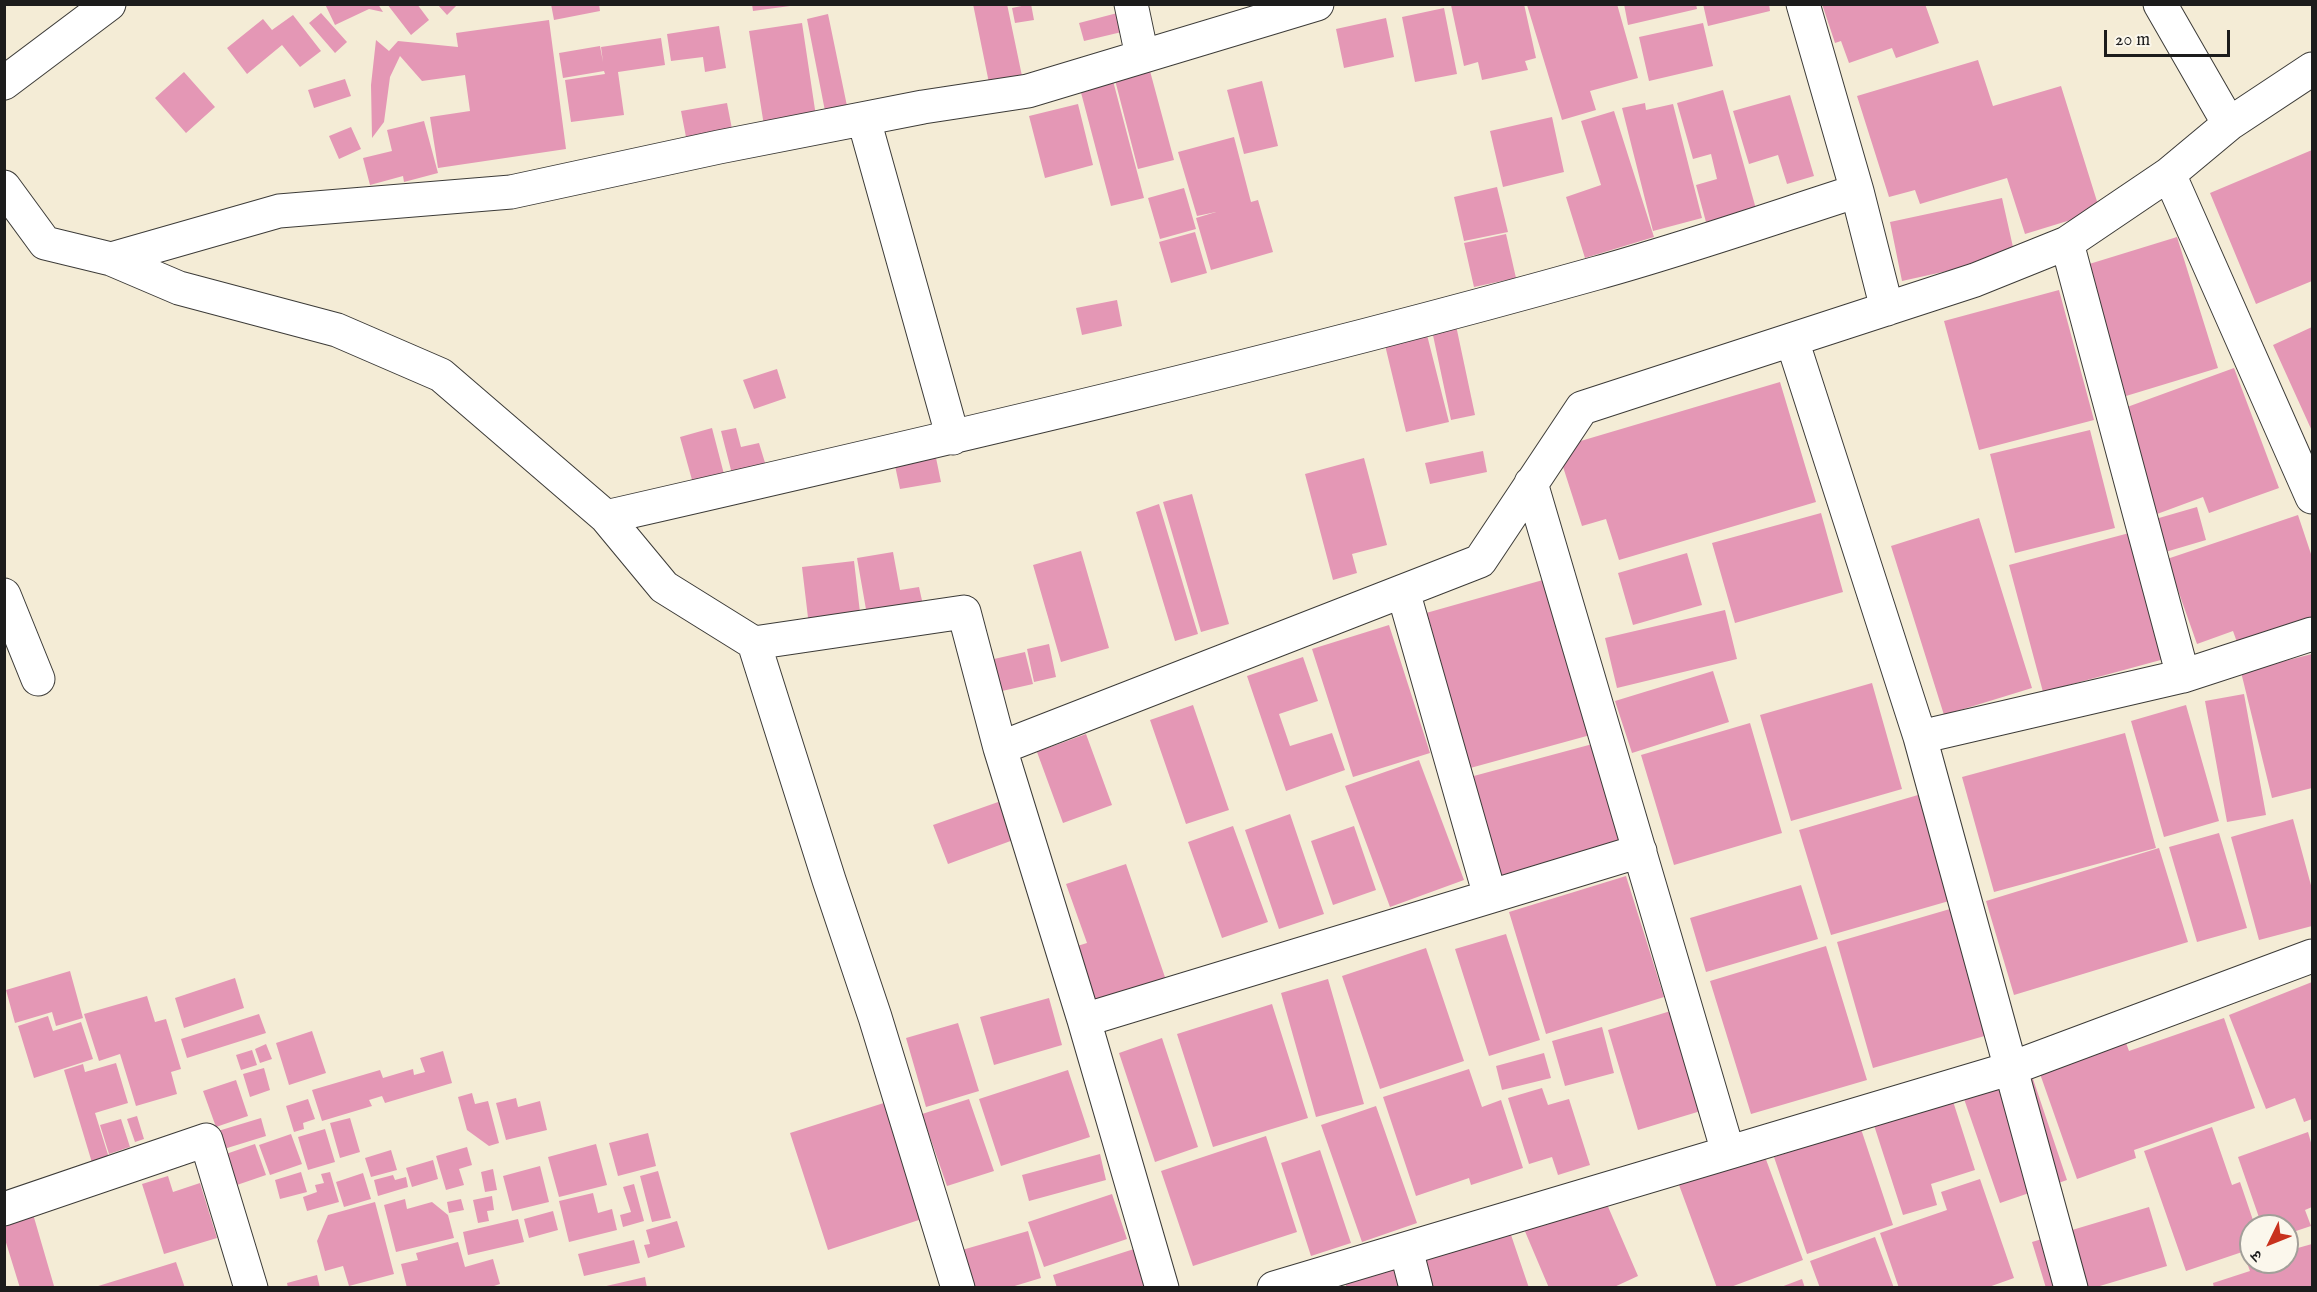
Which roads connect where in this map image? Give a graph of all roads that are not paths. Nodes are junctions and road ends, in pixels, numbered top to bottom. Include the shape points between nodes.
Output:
1 (109, 4) edge
2 (1131, 4) edge
3 (1317, 4) edge
4 (1803, 4) edge
5 (2160, 4) edge
6 (1142, 56) junction
7 (2313, 69) edge
8 (4, 83) edge
9 (864, 120) junction
10 (2229, 124) junction
11 (2169, 174) junction
12 (4, 187) edge
13 (1857, 191) junction
14 (2067, 243) junction
15 (111, 258) junction
16 (1887, 309) junction
17 (1792, 340) junction
18 (953, 438) junction
19 (1532, 483) junction
20 (2313, 497) edge
21 (606, 517) junction
22 (1403, 591) junction
23 (4, 595) edge
24 (2313, 634) edge
25 (754, 643) junction
26 (2183, 676) junction
27 (38, 679) dead end
28 (1920, 737) junction
29 (1000, 748) junction
30 (1640, 851) junction
31 (1491, 896) junction
32 (2313, 956) edge
33 (1084, 1020) junction
34 (2012, 1068) junction
35 (1728, 1152) junction
36 (4, 1209) edge
37 (1406, 1249) junction
38 (251, 1287) edge
39 (958, 1287) edge
40 (1162, 1287) edge
41 (1274, 1287) edge
42 (1416, 1287) edge
43 (2071, 1287) edge

1 - 8 street
2 - 6 street
3 - 6 street
4 - 13 street
5 - 10 street
6 - 9 street via 1028,91
7 - 10 street
9 - 15 street via 511,192 279,211
9 - 18 street
10 - 11 street
11 - 14 street
11 - 20 street
12 - 15 street via 45,243
13 - 16 street
13 - 18 street via 1599,273 1236,369
14 - 16 street via 1975,280
14 - 26 street
15 - 21 street via 179,288 337,330 441,375
16 - 17 street
17 - 19 street via 1582,408
17 - 28 street
18 - 21 street
19 - 22 street via 1480,561
19 - 30 street
21 - 25 street via 664,587
22 - 29 street
22 - 31 street
23 - 27 street
24 - 26 street
25 - 29 street via 964,612
25 - 39 street
26 - 28 street
28 - 34 street
29 - 33 street
30 - 31 street
30 - 35 street
31 - 33 street
32 - 34 street
33 - 40 street
34 - 35 street
34 - 43 street
35 - 37 street
36 - 38 street via 206,1140
37 - 41 street
37 - 42 street

